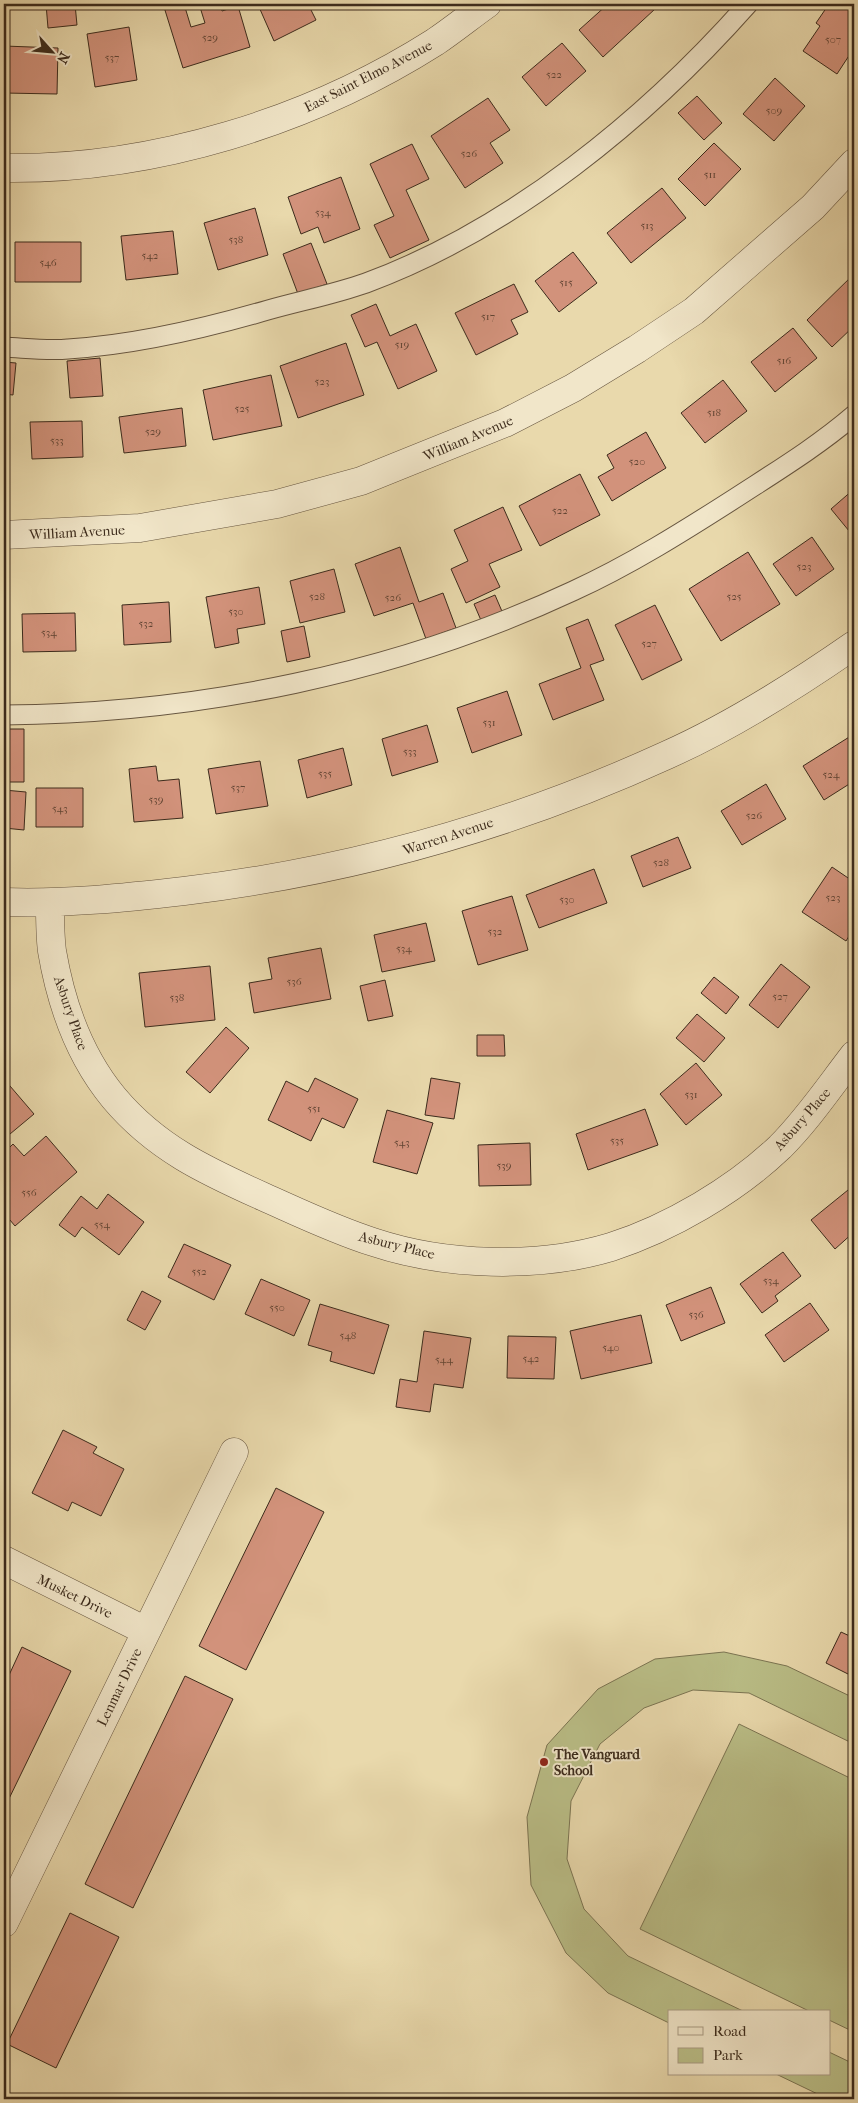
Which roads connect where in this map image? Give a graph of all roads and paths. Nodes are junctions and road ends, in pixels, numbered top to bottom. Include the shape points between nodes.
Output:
1 (487, 4) edge
2 (748, 4) edge
3 (854, 163) edge
4 (4, 168) edge
5 (4, 347) edge
6 (854, 415) edge
7 (4, 535) edge
8 (854, 645) edge
9 (4, 716) edge
10 (4, 902) edge
11 (50, 903) junction
12 (854, 1055) edge
13 (234, 1452) dead end
14 (4, 1560) edge
15 (146, 1631) junction
16 (4, 1923) edge

1 - 4 street, East Saint Elmo Avenue via 435,42 369,79 308,108 252,129 196,145 139,156 78,165
2 - 5 lane via 720,35 614,135 486,226 422,258 366,283 226,322 150,339 66,349
3 - 7 street, William Avenue via 813,207 694,311 637,350 505,423 361,481 277,504 140,528
6 - 9 lane via 774,473 634,560 573,591 497,623 429,647 280,688 142,707
8 - 11 street, Warren Avenue via 777,695 676,751 537,809 396,853 318,870 244,884
10 - 11 street, Warren Avenue
11 - 12 street, Asbury Place via 52,949 70,1019 87,1060 112,1096 141,1128 172,1151 328,1226 374,1243 419,1254 511,1262 561,1258 611,1246 662,1226 705,1205 780,1147
13 - 15 street, Lenmar Drive
14 - 15 street, Musket Drive
15 - 16 street, Lenmar Drive

